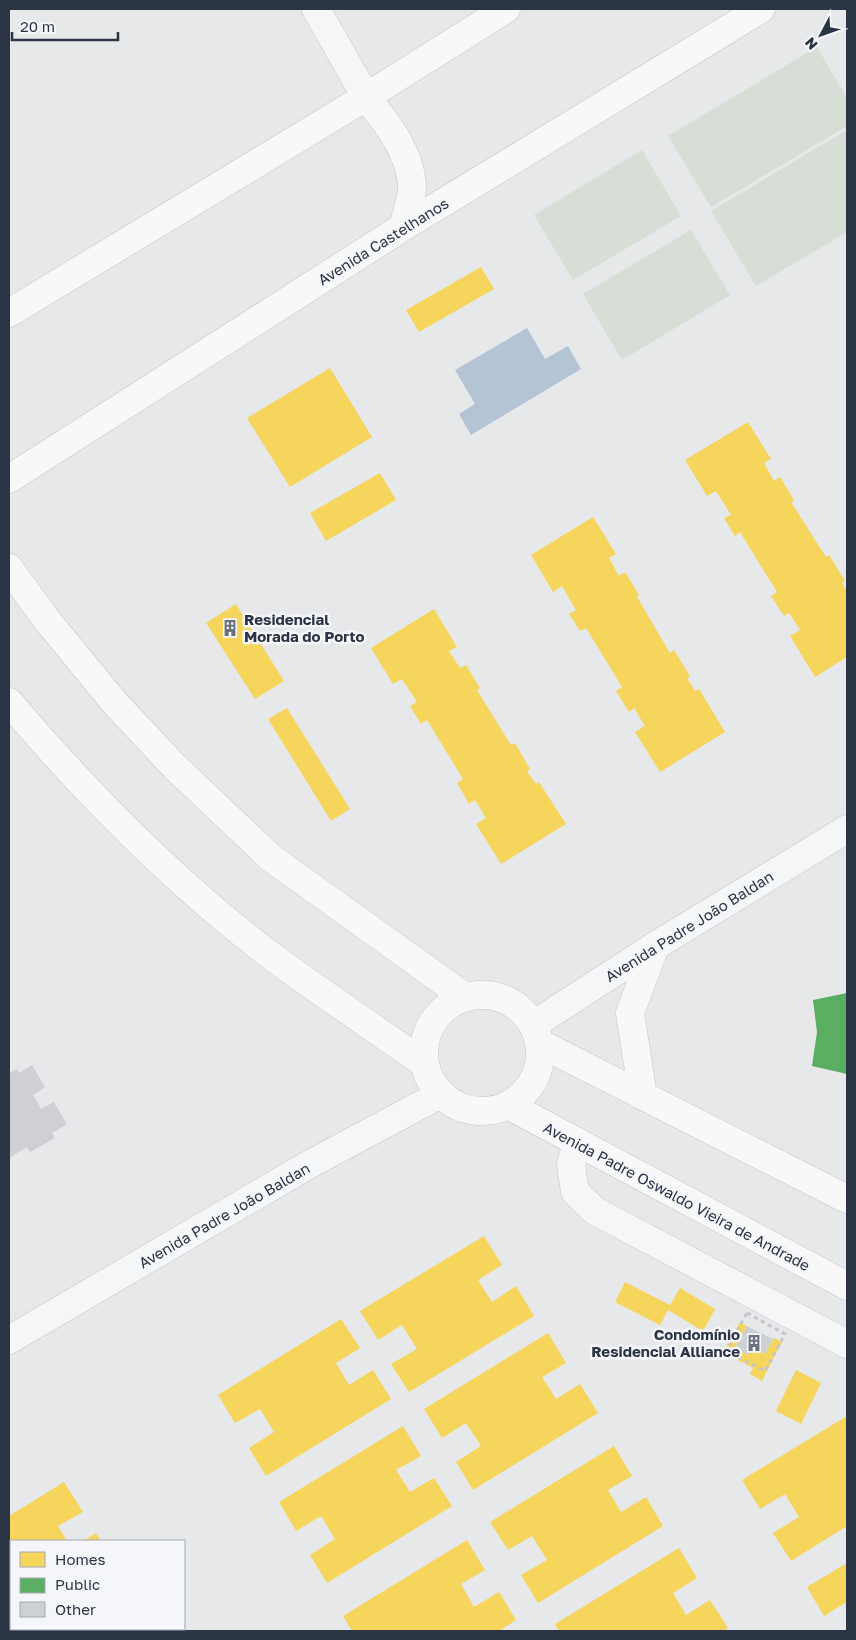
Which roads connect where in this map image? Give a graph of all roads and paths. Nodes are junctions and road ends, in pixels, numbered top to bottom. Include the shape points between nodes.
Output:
1 (316, 9) edge
2 (506, 9) edge
3 (761, 9) edge
4 (366, 97) junction
5 (403, 227) junction
6 (9, 313) edge
7 (9, 479) edge
8 (9, 568) edge
9 (9, 702) edge
10 (847, 828) edge
11 (654, 946) junction
12 (465, 997) junction
13 (536, 1034) junction
14 (425, 1064) junction
15 (441, 1094) junction
16 (644, 1096) junction
17 (508, 1105) junction
18 (577, 1142) junction
19 (847, 1199) edge
20 (847, 1286) edge
21 (746, 1313) joint
22 (9, 1340) edge
23 (847, 1344) edge

1 - 4 street
2 - 4 street
3 - 5 street, Avenida Castelhanos
4 - 5 street via 386,121 408,166 412,186
4 - 6 street
5 - 7 street, Avenida Castelhanos
8 - 12 street via 114,702 174,766 271,858
9 - 14 street via 97,800 184,882 268,953
10 - 11 street, Avenida Padre João Baldan
11 - 13 street, Avenida Padre João Baldan
11 - 16 street via 630,1013
12 - 13 street via 497,996 517,1007
12 - 14 street via 441,1012 432,1023 425,1043
13 - 16 street
13 - 17 street via 540,1058 537,1072 522,1095
14 - 15 street
15 - 17 street via 462,1108 487,1111
15 - 22 street, Avenida Padre João Baldan via 310,1164
16 - 19 street
17 - 18 street, Avenida Padre Oswaldo Vieira de Andrade
18 - 20 street, Avenida Padre Oswaldo Vieira de Andrade
18 - 23 street via 571,1165 576,1192 595,1211
21 - 21 path via 726,1350 765,1371 785,1334

